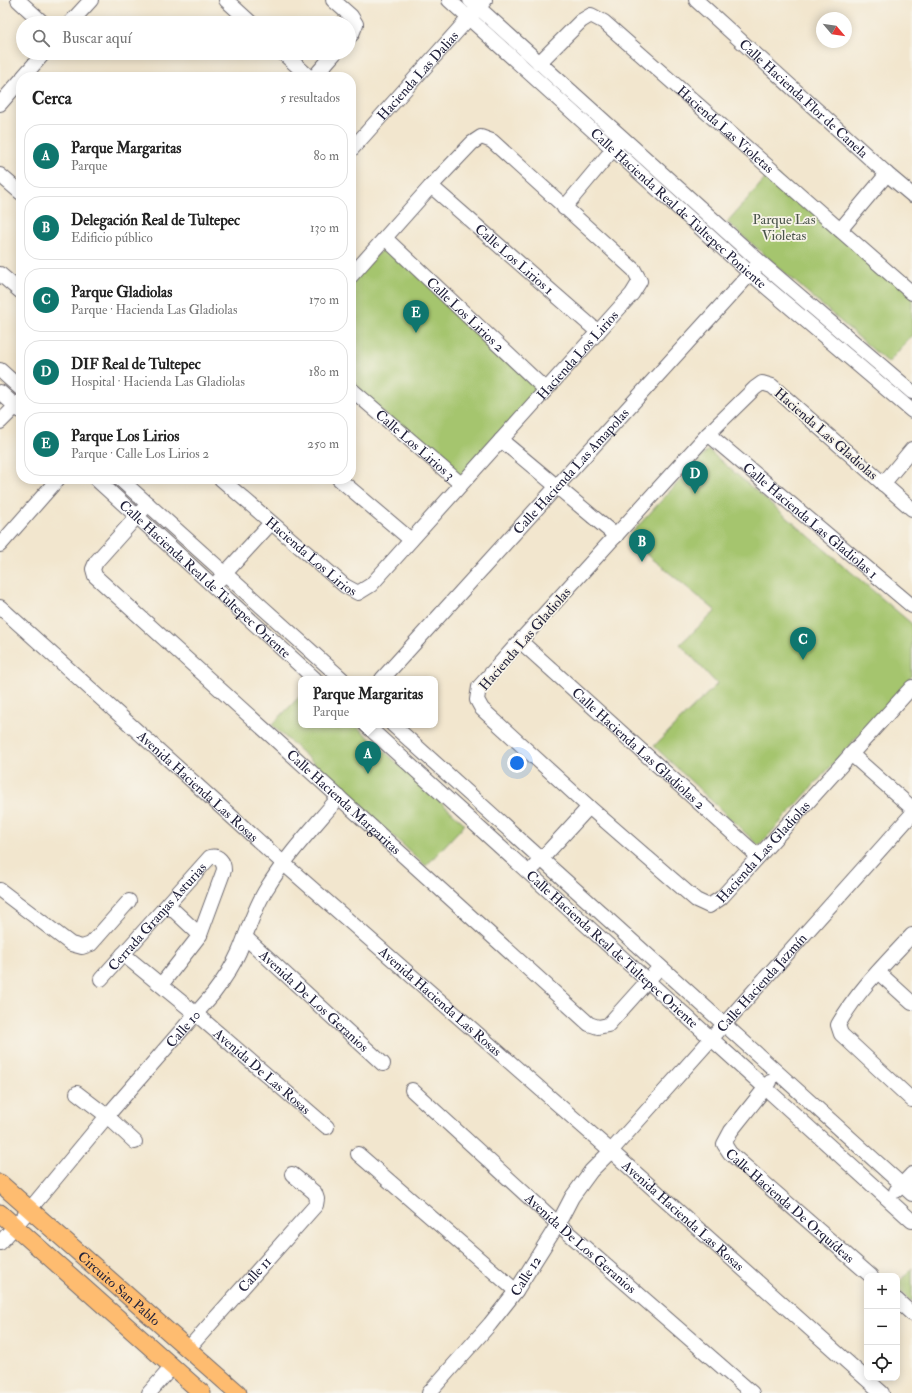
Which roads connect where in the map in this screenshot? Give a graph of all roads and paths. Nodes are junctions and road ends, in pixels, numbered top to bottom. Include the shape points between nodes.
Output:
1 (18, 0) edge
2 (91, 0) edge
3 (226, 0) edge
4 (333, 0) edge
5 (449, 0) edge
6 (696, 0) edge
7 (478, 2) edge
8 (36, 16) edge
9 (76, 16) edge
10 (243, 16) edge
11 (351, 16) edge
12 (469, 18) junction
13 (38, 60) edge
14 (291, 60) edge
15 (329, 60) edge
16 (540, 63) junction
17 (29, 72) edge
18 (304, 72) edge
19 (318, 72) edge
20 (16, 87) edge
21 (0, 104) edge
22 (622, 138) junction
23 (356, 144) edge
24 (613, 149) junction
25 (887, 174) junction
26 (0, 175) edge
27 (431, 186) junction
28 (16, 189) edge
29 (912, 195) edge
30 (564, 208) junction
31 (840, 230) junction
32 (385, 238) junction
33 (760, 262) junction
34 (356, 270) edge
35 (750, 273) junction
36 (0, 274) edge
37 (16, 288) edge
38 (912, 293) edge
39 (598, 332) junction
40 (0, 370) edge
41 (16, 384) edge
42 (546, 390) junction
43 (0, 392) edge
44 (912, 392) edge
45 (356, 393) edge
46 (16, 404) edge
47 (16, 409) edge
48 (912, 411) edge
49 (0, 422) edge
50 (708, 434) junction
51 (501, 440) junction
52 (912, 449) edge
53 (54, 484) edge
54 (101, 484) edge
55 (126, 484) edge
56 (227, 484) edge
57 (346, 484) edge
58 (461, 484) junction
59 (883, 484) junction
60 (556, 487) junction
61 (148, 504) junction
62 (912, 509) edge
63 (136, 516) junction
64 (271, 523) junction
65 (616, 536) junction
66 (411, 540) junction
67 (0, 545) edge
68 (225, 574) junction
69 (214, 586) junction
70 (912, 606) edge
71 (0, 607) edge
72 (520, 641) junction
73 (312, 676) edge
74 (339, 676) edge
75 (385, 676) edge
76 (912, 687) edge
77 (369, 728) edge
78 (396, 728) edge
79 (851, 754) junction
80 (339, 797) junction
81 (589, 807) junction
82 (912, 808) edge
83 (912, 814) edge
84 (758, 856) junction
85 (541, 859) junction
86 (283, 863) junction
87 (529, 873) junction
88 (0, 890) edge
89 (129, 901) dead end
90 (168, 904) junction
91 (200, 935) junction
92 (912, 935) edge
93 (244, 937) junction
94 (123, 954) junction
95 (660, 967) junction
96 (878, 972) junction
97 (101, 979) dead end
98 (647, 981) junction
99 (161, 985) junction
100 (912, 1003) edge
101 (196, 1014) junction
102 (724, 1024) junction
103 (711, 1039) junction
104 (383, 1064) dead end
105 (777, 1073) junction
106 (765, 1088) junction
107 (412, 1090) dead end
108 (77, 1093) dead end
109 (912, 1100) edge
110 (107, 1116) junction
111 (327, 1127) dead end
112 (135, 1142) dead end
113 (611, 1150) junction
114 (358, 1154) dead end
115 (292, 1174) dead end
116 (912, 1174) edge
117 (0, 1183) edge
118 (907, 1190) edge
119 (889, 1200) junction
120 (30, 1209) junction
121 (0, 1213) edge
122 (912, 1221) edge
123 (558, 1224) junction
124 (14, 1226) junction
125 (0, 1242) edge
126 (868, 1273) edge
127 (516, 1291) junction
128 (900, 1303) edge
129 (912, 1314) edge
130 (188, 1349) junction
131 (172, 1367) junction
132 (149, 1393) edge
133 (202, 1393) edge
134 (238, 1393) edge
135 (429, 1393) edge
136 (752, 1393) edge
137 (882, 1393) edge

1 - 8 street
2 - 9 street
3 - 10 street
4 - 11 street
5 - 12 street, Calle Hacienda Real de Tultepec Poniente
6 - 25 street, Calle Hacienda Flor de Canela
7 - 12 street, Hacienda Las Dalias
7 - 16 street, Calle Hacienda Real de Tultepec Poniente
12 - 23 street, Hacienda Las Dalias
12 - 24 street, Calle Hacienda Real de Tultepec Poniente
13 - 17 street
14 - 18 street
15 - 19 street
16 - 22 street, Calle Hacienda Real de Tultepec Poniente
16 - 31 street, Hacienda Las Violetas via 581,21 591,15 604,22
20 - 21 street
22 - 24 street
22 - 33 street, Calle Hacienda Real de Tultepec Poniente
24 - 30 street
24 - 35 street, Calle Hacienda Real de Tultepec Poniente
25 - 29 street, Calle Hacienda Flor de Canela
25 - 31 street
26 - 28 street
27 - 30 street, Hacienda Los Lirios via 481,136 492,140
27 - 32 street, Hacienda Los Lirios
27 - 39 street, Calle Los Lirios 1
30 - 39 street, Hacienda Los Lirios via 634,270 640,281 632,294
31 - 38 street, Hacienda Las Violetas
32 - 34 street, Hacienda Los Lirios
32 - 42 street, Calle Los Lirios 2
33 - 35 street, Calle Hacienda Las Amapolas
33 - 44 street, Calle Hacienda Real de Tultepec Poniente
35 - 48 street, Calle Hacienda Real de Tultepec Poniente
35 - 60 street, Calle Hacienda Las Amapolas
36 - 37 street
39 - 42 street, Hacienda Los Lirios
40 - 41 street
42 - 51 street, Hacienda Los Lirios
43 - 46 street
45 - 58 street, Calle Los Lirios 3
47 - 49 street
50 - 59 street, Hacienda Las Gladiolas via 762,383 772,386
50 - 65 street, Hacienda Las Gladiolas
50 - 70 street, Calle Hacienda Las Gladiolas 1
51 - 58 street, Hacienda Los Lirios
51 - 60 street
52 - 59 street
53 - 67 street
54 - 63 street, Calle Hacienda Real de Tultepec Oriente
55 - 61 street
56 - 64 street, Hacienda Los Lirios
57 - 66 street
58 - 66 street, Hacienda Los Lirios
59 - 62 street, Hacienda Las Gladiolas
60 - 65 street
60 - 75 street, Calle Hacienda Las Amapolas
61 - 63 street, Calle Hacienda Margaritas
61 - 68 street
63 - 69 street, Calle Hacienda Real de Tultepec Oriente
63 - 80 street, Calle Hacienda Margaritas via 96,562 93,569 95,576
64 - 66 street, Hacienda Los Lirios via 345,586 358,593 370,585
64 - 68 street
65 - 72 street, Hacienda Las Gladiolas
68 - 69 street
68 - 74 street
69 - 73 street, Calle Hacienda Real de Tultepec Oriente
71 - 86 street, Avenida Hacienda Las Rosas
72 - 81 street, Hacienda Las Gladiolas via 479,688 476,700 482,709
72 - 84 street, Calle Hacienda Las Gladiolas 2
76 - 79 street, Hacienda Las Gladiolas
77 - 87 street, Calle Hacienda Real de Tultepec Oriente
78 - 85 street
79 - 82 street
79 - 84 street, Hacienda Las Gladiolas
80 - 86 street, Calle 10
80 - 98 street, Calle Hacienda Margaritas via 588,1024 608,1025
81 - 84 street, Hacienda Las Gladiolas via 696,900 709,906 721,898
81 - 85 street
83 - 102 street, Calle Hacienda Jazmín
85 - 87 street
85 - 95 street
86 - 93 street, Calle 10 via 266,889
86 - 113 street, Avenida Hacienda Las Rosas
87 - 98 street, Calle Hacienda Real de Tultepec Oriente
88 - 89 street via 71,944 82,948 91,944
90 - 91 street
90 - 91 street, Cerrada Granjas Asturias via 210,858 218,857 223,863 224,870
90 - 94 street, Cerrada Granjas Asturias
91 - 99 street
92 - 96 street
93 - 101 street, Calle 10 via 227,975
93 - 104 street, Avenida De Los Geranios
94 - 97 street, Cerrada Granjas Asturias
94 - 99 street, Avenida De Las Rosas
95 - 98 street, Calle Hacienda Margaritas
95 - 102 street
96 - 100 street
96 - 109 street via 844,1012 838,1025 841,1034
98 - 103 street, Calle Hacienda Real de Tultepec Oriente
99 - 101 street, Avenida De Las Rosas
101 - 110 street, Calle 10
101 - 111 street, Avenida De Las Rosas
102 - 103 street, Calle Hacienda Jazmín
102 - 105 street
103 - 106 street, Calle Hacienda Real de Tultepec Oriente
103 - 113 street, Calle Hacienda Jazmín
105 - 106 street, Calle Hacienda De Orquídeas
105 - 118 street
106 - 119 street, Calle Hacienda Real de Tultepec Oriente
106 - 126 street, Calle Hacienda De Orquídeas via 730,1131 724,1144 730,1153
107 - 123 street, Avenida De Los Geranios
108 - 110 street
110 - 112 street
110 - 120 street, Calle 10
113 - 123 street, Calle 12 via 591,1170 572,1197
113 - 137 street, Avenida Hacienda Las Rosas
114 - 127 street
115 - 130 street, Calle 11 via 315,1194 316,1205
116 - 118 street
117 - 120 main road, Circuito San Pablo
118 - 119 street
119 - 122 street, Calle Hacienda Real de Tultepec Oriente
120 - 124 street, Calle 10
120 - 130 main road, Circuito San Pablo
121 - 124 main road, Circuito San Pablo
123 - 127 street, Calle 12
123 - 136 street, Avenida De Los Geranios
124 - 125 street, Calle 10
124 - 131 main road, Circuito San Pablo
127 - 135 street, Calle 12
128 - 129 street
130 - 134 main road, Circuito San Pablo
131 - 132 street
131 - 133 main road, Circuito San Pablo

